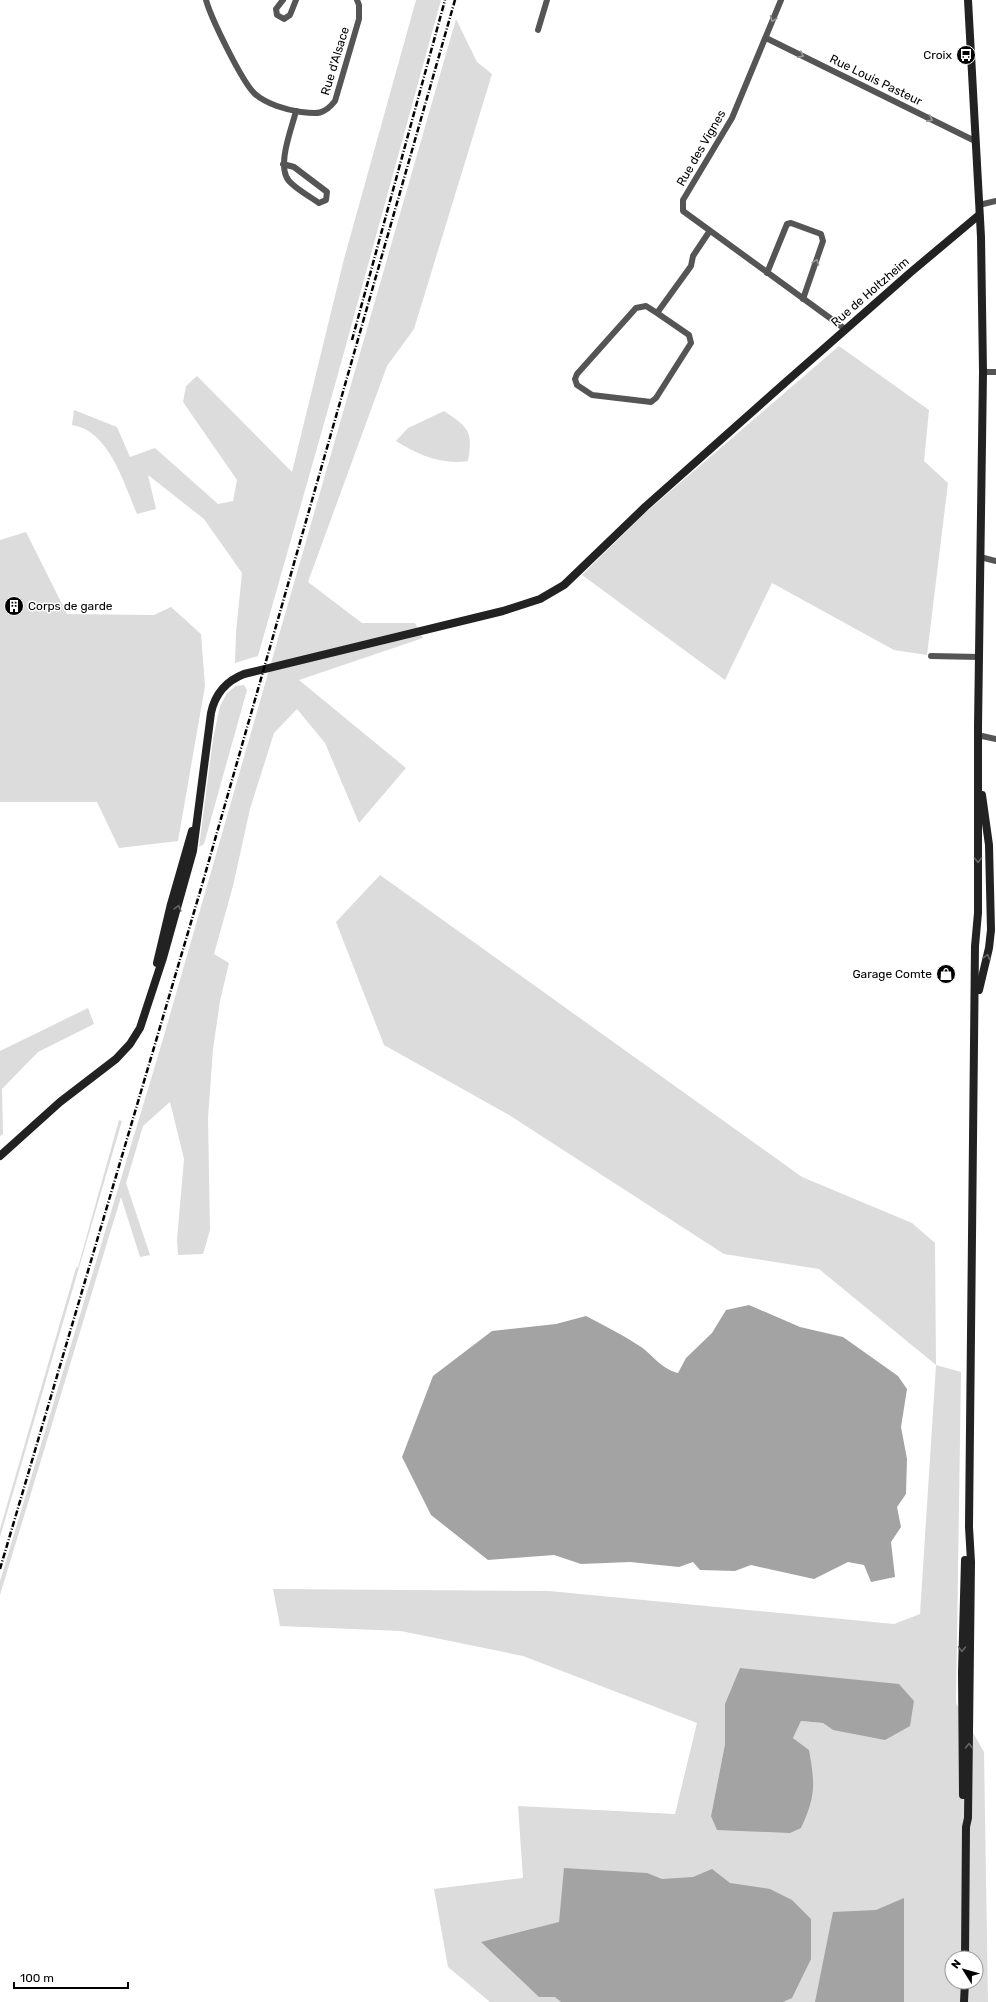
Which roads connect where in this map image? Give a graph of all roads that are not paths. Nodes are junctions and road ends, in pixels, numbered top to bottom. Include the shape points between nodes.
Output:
1 (206, 0) edge
2 (283, 0) edge
3 (296, 0) edge
4 (357, 0) edge
5 (547, 0) edge
6 (781, 0) edge
7 (968, 0) edge
8 (538, 30) dead end
9 (766, 38) junction
10 (296, 111) junction
11 (976, 141) junction
12 (283, 164) junction
13 (996, 201) edge
14 (979, 205) junction
15 (979, 215) junction
16 (709, 232) junction
17 (768, 273) junction
18 (802, 299) junction
19 (657, 313) junction
20 (846, 329) junction
21 (983, 372) junction
22 (996, 372) edge
23 (980, 557) junction
24 (996, 561) edge
25 (931, 656) dead end
26 (979, 657) junction
27 (978, 738) junction
28 (996, 739) edge
29 (977, 779) junction
30 (987, 835) junction
31 (978, 836) junction
32 (990, 884) junction
33 (978, 885) junction
34 (978, 906) junction
35 (990, 907) junction
36 (975, 1008) junction
37 (0, 1156) edge
38 (965, 1950) edge
39 (965, 1990) edge
40 (964, 2002) edge

1 - 10 street, Rue d'Alsace via 245,82 256,95
2 - 3 street via 276,9 277,15 284,19 290,15
4 - 10 street, Rue d'Alsace via 359,19 335,101 328,110 316,114
5 - 8 street
6 -> 9 street, Rue des Vignes
7 - 11 main road
9 -> 11 street, Rue Louis Pasteur
9 - 16 street, Rue des Vignes via 732,118 683,200 683,212
10 - 12 street
11 - 14 main road
12 - 12 street via 284,173 289,181 319,203 326,200 326,192 294,167
13 - 14 street
14 - 15 main road
15 - 20 main road, Rue de Holtzheim
15 - 21 main road
16 - 17 street, Rue des Vignes
16 - 19 street via 693,256 691,266
17 - 18 street, Rue des Vignes
18 -> 17 street via 823,241 821,234 791,223 787,224
18 - 20 street, Rue des Vignes
19 - 19 street via 646,306 636,308 577,374 577,385 592,395 651,402 656,398 691,343 689,335
20 - 37 main road, Rue de Holtzheim via 633,518 568,581 548,595 503,611 252,672 234,679 219,692 212,707 193,851 140,1028 123,1052 60,1102
21 - 22 street
21 - 23 main road
23 - 24 street
23 - 26 main road
25 - 26 street
26 - 27 main road
27 - 28 street via 982,736
27 - 29 main road
29 - 30 main road
29 - 31 main road
30 - 31 main road
30 - 32 main road
31 -> 33 main road
32 - 33 main road
32 - 35 main road
33 - 34 main road
34 - 35 main road
34 - 36 main road
36 -> 35 main road via 989,948
36 - 38 main road via 969,1527 964,1598 961,1752 966,1827
39 - 40 main road

